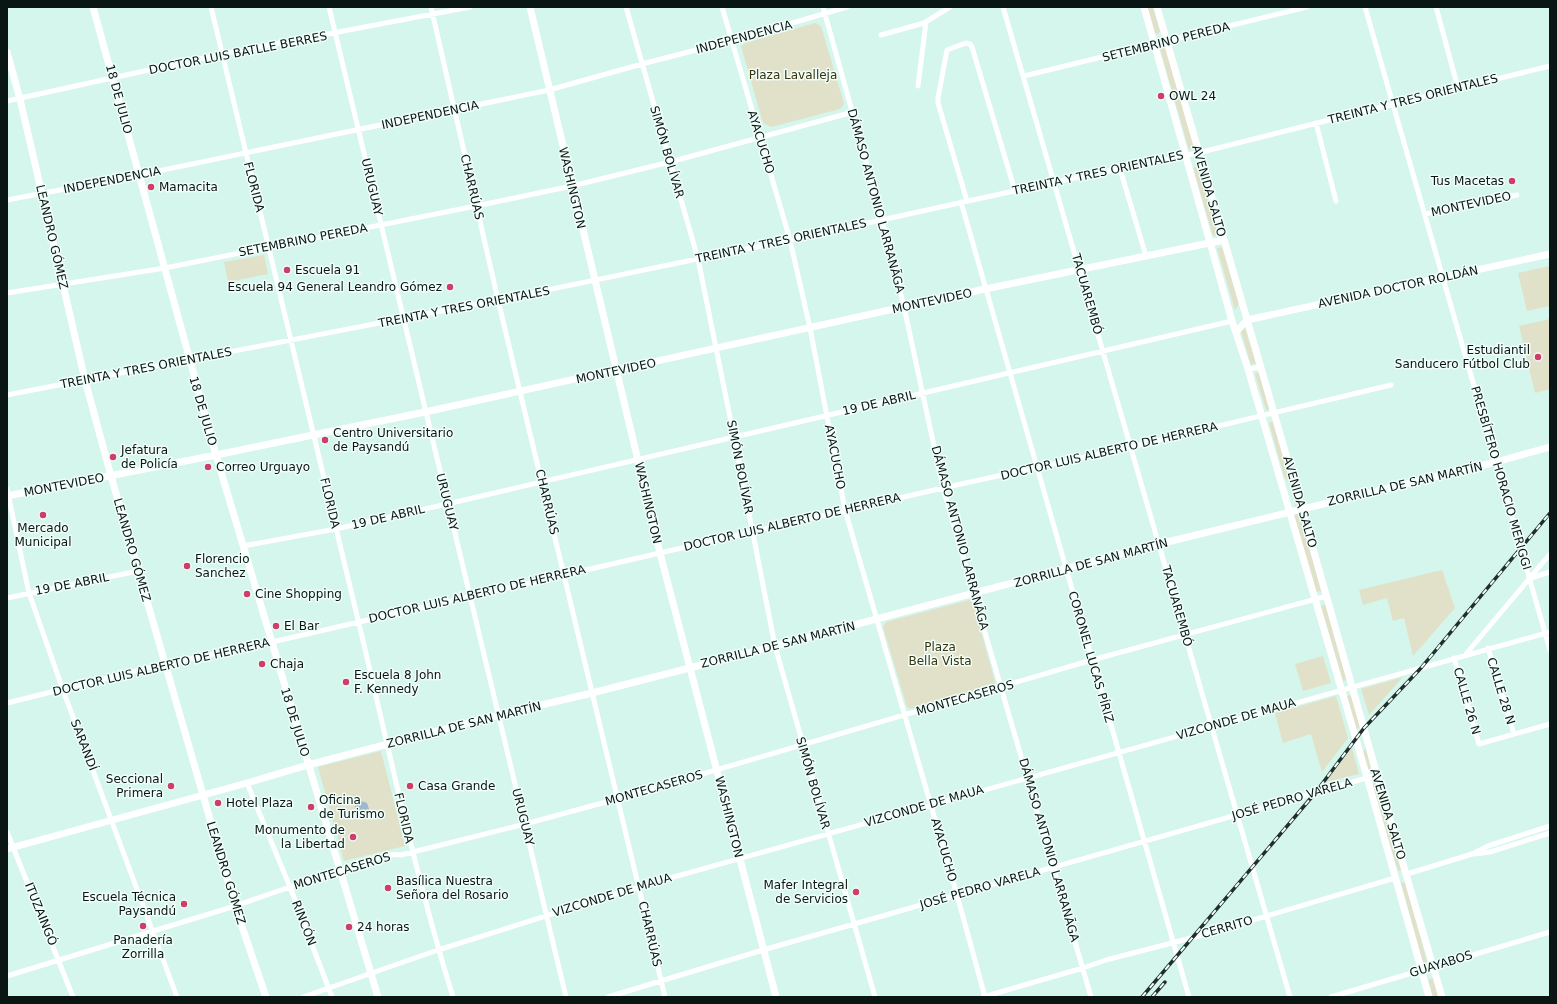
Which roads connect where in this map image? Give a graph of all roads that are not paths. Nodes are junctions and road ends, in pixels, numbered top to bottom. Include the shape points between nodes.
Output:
1 (93, 7) edge
2 (211, 7) edge
3 (329, 7) edge
4 (431, 7) edge
5 (470, 7) edge
6 (530, 7) edge
7 (626, 7) edge
8 (722, 7) edge
9 (823, 7) edge
10 (847, 7) edge
11 (950, 7) edge
12 (1003, 7) edge
13 (1144, 7) edge
14 (1157, 7) edge
15 (1307, 7) edge
16 (1365, 7) edge
17 (1436, 7) edge
18 (432, 14) junction
19 (825, 14) junction
20 (926, 22) junction
21 (336, 33) junction
22 (881, 35) dead end
23 (731, 41) junction
24 (1167, 41) junction
25 (1155, 44) junction
26 (7, 52) edge
27 (222, 54) junction
28 (642, 64) junction
29 (1550, 66) edge
30 (1024, 76) junction
31 (113, 79) junction
32 (918, 86) dead end
33 (1458, 88) junction
34 (549, 90) junction
35 (20, 99) junction
36 (7, 101) edge
37 (1392, 104) junction
38 (454, 110) junction
39 (853, 112) junction
40 (1316, 123) junction
41 (358, 129) junction
42 (760, 137) junction
43 (246, 153) junction
44 (1198, 153) junction
45 (1186, 155) junction
46 (670, 162) junction
47 (1120, 169) junction
48 (140, 175) junction
49 (1055, 182) junction
50 (572, 186) junction
51 (1015, 191) junction
52 (42, 194) junction
53 (1517, 195) dead end
54 (7, 200) edge
55 (1336, 200) dead end
56 (968, 201) junction
57 (961, 202) junction
58 (476, 206) junction
59 (1425, 214) junction
60 (882, 219) junction
61 (381, 225) junction
62 (790, 240) junction
63 (1224, 240) junction
64 (1211, 243) junction
65 (269, 246) junction
66 (1550, 254) edge
67 (1146, 256) junction
68 (698, 259) junction
69 (165, 268) junction
70 (1079, 270) junction
71 (1444, 277) junction
72 (594, 280) junction
73 (62, 283) junction
74 (985, 289) junction
75 (7, 293) edge
76 (498, 300) junction
77 (904, 307) junction
78 (1243, 308) junction
79 (403, 319) junction
80 (1247, 320) junction
81 (1232, 321) junction
82 (810, 328) junction
83 (1236, 332) junction
84 (292, 340) junction
85 (717, 349) junction
86 (1103, 351) junction
87 (188, 360) junction
88 (1261, 367) junction
89 (1248, 370) junction
90 (616, 371) junction
91 (1009, 373) junction
92 (85, 380) junction
93 (1391, 385) dead end
94 (520, 391) junction
95 (923, 393) junction
96 (7, 394) edge
97 (425, 412) junction
98 (1274, 414) junction
99 (826, 416) junction
100 (1262, 417) junction
101 (314, 435) junction
102 (734, 437) junction
103 (1130, 447) junction
104 (1550, 447) edge
105 (216, 455) junction
106 (638, 459) junction
107 (1496, 462) junction
108 (1036, 468) junction
109 (110, 476) junction
110 (542, 481) junction
111 (943, 488) junction
112 (7, 493) edge
113 (448, 504) junction
114 (1302, 509) junction
115 (845, 510) junction
116 (1289, 512) junction
117 (336, 529) junction
118 (753, 532) junction
119 (1159, 544) junction
120 (244, 546) junction
121 (660, 553) junction
122 (1550, 554) edge
123 (1066, 569) junction
124 (138, 571) junction
125 (1550, 572) edge
126 (564, 574) junction
127 (1530, 578) junction
128 (29, 593) junction
129 (975, 594) junction
130 (470, 596) junction
131 (1327, 596) junction
132 (7, 598) edge
133 (1315, 600) junction
134 (877, 620) junction
135 (358, 621) junction
136 (1547, 632) edge
137 (1185, 634) junction
138 (271, 643) junction
139 (775, 646) junction
140 (1488, 648) junction
141 (1550, 650) edge
142 (1466, 654) junction
143 (1454, 658) junction
144 (1092, 660) junction
145 (164, 664) junction
146 (690, 668) junction
147 (1352, 686) junction
148 (1002, 687) junction
149 (63, 690) junction
150 (1341, 690) junction
151 (592, 693) junction
152 (7, 703) edge
153 (499, 715) junction
154 (904, 716) junction
155 (1550, 724) edge
156 (1210, 726) junction
157 (1514, 734) junction
158 (388, 744) junction
159 (802, 745) junction
160 (1119, 751) junction
161 (308, 765) junction
162 (716, 769) junction
163 (1377, 775) junction
164 (1027, 777) junction
165 (1367, 777) junction
166 (247, 783) junction
167 (204, 796) junction
168 (617, 799) junction
169 (930, 804) junction
170 (1236, 815) junction
171 (112, 820) junction
172 (525, 824) junction
173 (1550, 826) edge
174 (7, 832) edge
175 (828, 833) junction
176 (1550, 833) edge
177 (1145, 841) junction
178 (11, 848) edge
179 (412, 852) junction
180 (1472, 854) junction
181 (739, 858) junction
182 (1054, 867) junction
183 (340, 871) junction
184 (1407, 874) junction
185 (1395, 878) junction
186 (638, 886) junction
187 (290, 887) junction
188 (957, 895) junction
189 (236, 906) junction
190 (547, 914) junction
191 (1265, 916) junction
192 (854, 925) junction
193 (154, 932) junction
194 (1550, 932) edge
195 (1173, 943) junction
196 (438, 950) junction
197 (763, 950) junction
198 (59, 960) junction
199 (1433, 967) junction
200 (1083, 968) junction
201 (1421, 970) junction
202 (371, 973) junction
203 (7, 976) edge
204 (661, 980) junction
205 (328, 988) junction
206 (73, 997) edge
207 (177, 997) edge
208 (266, 997) edge
209 (303, 997) edge
210 (332, 997) edge
211 (378, 997) edge
212 (452, 997) edge
213 (566, 997) edge
214 (608, 997) edge
215 (665, 997) edge
216 (776, 997) edge
217 (875, 997) edge
218 (984, 997) edge
219 (1091, 997) edge
220 (1189, 997) edge
221 (1290, 997) edge
222 (1331, 997) edge
223 (1429, 997) edge
224 (1442, 997) edge

1 - 31 street, 18 DE JULIO
2 - 27 street, FLORIDA
3 - 21 street, URUGUAY
4 - 18 street, CHARRÚAS
5 - 18 street, DOCTOR LUIS BATLLE BERRES
6 - 34 street, WASHINGTON
7 - 28 street, SIMÓN BOLÍVAR
8 - 23 street, AYACUCHO
9 - 19 street, DÁMASO ANTONIO LARRANÃGA
10 - 19 street, INDEPENDENCIA
11 - 20 street
12 - 30 street, TACUAREMBÓ
13 - 25 street, AVENIDA SALTO
14 - 24 street, AVENIDA SALTO
15 - 24 street, SETEMBRINO PEREDA
16 - 37 street, PRESBÍTERO HORACIO MERIGGI
17 - 33 street
18 - 21 street, DOCTOR LUIS BATLLE BERRES
18 - 38 street, CHARRÚAS
19 - 23 street, INDEPENDENCIA
19 - 39 street, DÁMASO ANTONIO LARRANÃGA
20 - 22 street
20 - 32 street
21 - 27 street, DOCTOR LUIS BATLLE BERRES
21 - 41 street, URUGUAY
23 - 28 street, INDEPENDENCIA
23 - 42 street, AYACUCHO
24 - 25 street, SETEMBRINO PEREDA
24 - 44 street, AVENIDA SALTO
25 - 30 street, SETEMBRINO PEREDA
25 - 45 street, AVENIDA SALTO
26 - 35 street, LEANDRO GÓMEZ
27 - 31 street, DOCTOR LUIS BATLLE BERRES
27 - 43 street, FLORIDA
28 - 34 street, INDEPENDENCIA
28 - 46 street, SIMÓN BOLÍVAR
29 - 33 street, TREINTA Y TRES ORIENTALES
30 - 49 street, TACUAREMBÓ
31 - 35 street, DOCTOR LUIS BATLLE BERRES
31 - 48 street, 18 DE JULIO
33 - 37 street, TREINTA Y TRES ORIENTALES
34 - 38 street, INDEPENDENCIA
34 - 50 street, WASHINGTON
35 - 36 street, DOCTOR LUIS BATLLE BERRES
35 - 52 street, LEANDRO GÓMEZ
37 - 40 street, TREINTA Y TRES ORIENTALES
37 - 59 street, PRESBÍTERO HORACIO MERIGGI
38 - 41 street, INDEPENDENCIA
38 - 58 street, CHARRÚAS
39 - 42 street, SETEMBRINO PEREDA
39 - 60 street, DÁMASO ANTONIO LARRANÃGA
40 - 44 street, TREINTA Y TRES ORIENTALES
40 - 55 street
41 - 43 street, INDEPENDENCIA
41 - 61 street, URUGUAY
42 - 46 street, SETEMBRINO PEREDA
42 - 62 street, AYACUCHO
43 - 48 street, INDEPENDENCIA
43 - 65 street, FLORIDA
44 - 45 street, TREINTA Y TRES ORIENTALES
44 - 63 street, AVENIDA SALTO
45 - 47 street, TREINTA Y TRES ORIENTALES
45 - 64 street, AVENIDA SALTO
46 - 50 street, SETEMBRINO PEREDA
46 - 68 street, SIMÓN BOLÍVAR
47 - 49 street, TREINTA Y TRES ORIENTALES
47 - 67 street
48 - 52 street, INDEPENDENCIA
48 - 69 street, 18 DE JULIO
49 - 51 street, TREINTA Y TRES ORIENTALES
49 - 70 street, TACUAREMBÓ
50 - 58 street, SETEMBRINO PEREDA
50 - 72 street, WASHINGTON
51 - 56 street, TREINTA Y TRES ORIENTALES
51 - 56 street via 972,47 966,43 947,50 938,98
52 - 54 street, INDEPENDENCIA
52 - 73 street, LEANDRO GÓMEZ
53 - 59 street, MONTEVIDEO
56 - 57 street, TREINTA Y TRES ORIENTALES
57 - 60 street, TREINTA Y TRES ORIENTALES
57 - 74 street, CORONEL LUCAS PÍRIZ
58 - 61 street, SETEMBRINO PEREDA
58 - 76 street, CHARRÚAS
59 - 71 street, PRESBÍTERO HORACIO MERIGGI
60 - 62 street, TREINTA Y TRES ORIENTALES
60 - 77 street, DÁMASO ANTONIO LARRANÃGA
61 - 65 street, SETEMBRINO PEREDA
61 - 79 street, URUGUAY
62 - 68 street, TREINTA Y TRES ORIENTALES
62 - 82 street, AYACUCHO
63 - 64 street, MONTEVIDEO
63 - 78 street, AVENIDA SALTO
64 - 67 street, MONTEVIDEO
64 - 81 street, AVENIDA SALTO
65 - 69 street, SETEMBRINO PEREDA
65 - 84 street, FLORIDA
66 - 71 street, AVENIDA DOCTOR ROLDÁN
67 - 70 street, MONTEVIDEO
68 - 72 street, TREINTA Y TRES ORIENTALES
68 - 85 street, SIMÓN BOLÍVAR
69 - 73 street, SETEMBRINO PEREDA
69 - 87 street, 18 DE JULIO
70 - 74 street, MONTEVIDEO
70 - 86 street, TACUAREMBÓ
71 - 80 street, AVENIDA DOCTOR ROLDÁN
71 - 107 street, PRESBÍTERO HORACIO MERIGGI
72 - 76 street, TREINTA Y TRES ORIENTALES
72 - 90 street, WASHINGTON
73 - 75 street, SETEMBRINO PEREDA
73 - 92 street, LEANDRO GÓMEZ
74 - 77 street, MONTEVIDEO
74 - 91 street, CORONEL LUCAS PÍRIZ
76 - 79 street, TREINTA Y TRES ORIENTALES
76 - 94 street, CHARRÚAS
77 - 82 street, MONTEVIDEO
77 - 95 street, DÁMASO ANTONIO LARRANÃGA
78 - 80 street, AVENIDA SALTO
78 - 81 street
79 - 84 street, TREINTA Y TRES ORIENTALES
79 - 97 street, URUGUAY
80 - 83 street
80 - 88 street, AVENIDA SALTO
81 - 83 street, AVENIDA SALTO
81 - 86 street, 19 DE ABRIL
82 - 85 street, MONTEVIDEO
82 - 99 street, AYACUCHO
83 - 89 street, AVENIDA SALTO
84 - 87 street, TREINTA Y TRES ORIENTALES
84 - 101 street, FLORIDA
85 - 90 street, MONTEVIDEO
85 - 102 street, SIMÓN BOLÍVAR
86 - 91 street, 19 DE ABRIL
86 - 103 street, TACUAREMBÓ
87 - 92 street, TREINTA Y TRES ORIENTALES
87 - 105 street, 18 DE JULIO
88 - 89 street
88 - 98 street, AVENIDA SALTO
89 - 100 street, AVENIDA SALTO
90 - 94 street, MONTEVIDEO
90 - 106 street, WASHINGTON
91 - 95 street, 19 DE ABRIL
91 - 108 street, CORONEL LUCAS PÍRIZ
92 - 96 street, TREINTA Y TRES ORIENTALES
92 - 109 street, LEANDRO GÓMEZ
93 - 98 street, DOCTOR LUIS ALBERTO DE HERRERA
94 - 97 street, MONTEVIDEO
94 - 110 street, CHARRÚAS
95 - 99 street, 19 DE ABRIL
95 - 111 street, DÁMASO ANTONIO LARRANÃGA
97 - 101 street, MONTEVIDEO
97 - 113 street, URUGUAY
98 - 100 street, DOCTOR LUIS ALBERTO DE HERRERA
98 - 114 street, AVENIDA SALTO
99 - 102 street, 19 DE ABRIL
99 - 115 street, AYACUCHO
100 - 103 street, DOCTOR LUIS ALBERTO DE HERRERA
100 - 116 street, AVENIDA SALTO
101 - 105 street, MONTEVIDEO
101 - 117 street, FLORIDA
102 - 106 street, 19 DE ABRIL
102 - 118 street, SIMÓN BOLÍVAR
103 - 108 street, DOCTOR LUIS ALBERTO DE HERRERA
103 - 119 street, TACUAREMBÓ
104 - 107 street, ZORRILLA DE SAN MARTÍN
105 - 109 street, MONTEVIDEO
105 - 120 street, 18 DE JULIO
106 - 110 street, 19 DE ABRIL
106 - 121 street, WASHINGTON
107 - 114 street, ZORRILLA DE SAN MARTÍN
107 - 127 street, PRESBÍTERO HORACIO MERIGGI
108 - 111 street, DOCTOR LUIS ALBERTO DE HERRERA
108 - 123 street, CORONEL LUCAS PÍRIZ
109 - 112 street, MONTEVIDEO
109 - 124 street, LEANDRO GÓMEZ
110 - 113 street, 19 DE ABRIL
110 - 126 street, CHARRÚAS
111 - 115 street, DOCTOR LUIS ALBERTO DE HERRERA
111 - 129 street, DÁMASO ANTONIO LARRANÃGA
112 - 128 street, SARANDÍ
113 - 117 street, 19 DE ABRIL
113 - 130 street, URUGUAY
114 - 116 street, ZORRILLA DE SAN MARTÍN
114 - 131 street, AVENIDA SALTO
115 - 118 street, DOCTOR LUIS ALBERTO DE HERRERA
115 - 134 street, AYACUCHO
116 - 119 street, ZORRILLA DE SAN MARTÍN
116 - 133 street, AVENIDA SALTO
117 - 120 street, 19 DE ABRIL
117 - 135 street, FLORIDA
118 - 121 street, DOCTOR LUIS ALBERTO DE HERRERA
118 - 139 street, SIMÓN BOLÍVAR
119 - 123 street, ZORRILLA DE SAN MARTÍN
119 - 137 street, TACUAREMBÓ
120 - 138 street, 18 DE JULIO
121 - 126 street, DOCTOR LUIS ALBERTO DE HERRERA
121 - 146 street, WASHINGTON
122 - 127 street
123 - 129 street, ZORRILLA DE SAN MARTÍN
123 - 144 street, CORONEL LUCAS PÍRIZ
124 - 128 street, 19 DE ABRIL
124 - 145 street, LEANDRO GÓMEZ
125 - 127 street
126 - 130 street, DOCTOR LUIS ALBERTO DE HERRERA
126 - 151 street, CHARRÚAS
127 - 136 street, PRESBÍTERO HORACIO MERIGGI
127 - 142 street
128 - 132 street, 19 DE ABRIL
128 - 149 street, SARANDÍ
129 - 134 street, ZORRILLA DE SAN MARTÍN
129 - 148 street, DÁMASO ANTONIO LARRANÃGA
130 - 135 street, DOCTOR LUIS ALBERTO DE HERRERA
130 - 153 street, URUGUAY
131 - 133 street, MONTECASEROS
131 - 147 street, AVENIDA SALTO
133 - 137 street, MONTECASEROS
133 - 150 street, AVENIDA SALTO
134 - 139 street, ZORRILLA DE SAN MARTÍN
134 - 154 street, AYACUCHO
135 - 138 street, DOCTOR LUIS ALBERTO DE HERRERA
135 - 158 street, FLORIDA
136 - 140 street, VIZCONDE DE MAUA
136 - 141 street, PRESBÍTERO HORACIO MERIGGI
137 - 144 street, MONTECASEROS
137 - 156 street, TACUAREMBÓ
138 - 145 street, DOCTOR LUIS ALBERTO DE HERRERA
138 - 161 street, 18 DE JULIO
139 - 146 street, ZORRILLA DE SAN MARTÍN
139 - 159 street, SIMÓN BOLÍVAR
140 - 142 street, VIZCONDE DE MAUA
140 - 157 street, CALLE 28 N
142 - 143 street, VIZCONDE DE MAUA
143 - 147 street, VIZCONDE DE MAUA
143 - 157 street, CALLE 26 N via 1479,744
144 - 148 street, MONTECASEROS
144 - 160 street, CORONEL LUCAS PÍRIZ
145 - 149 street, DOCTOR LUIS ALBERTO DE HERRERA
145 - 167 street, LEANDRO GÓMEZ
146 - 151 street, ZORRILLA DE SAN MARTÍN
146 - 162 street, WASHINGTON
147 - 150 street, VIZCONDE DE MAUA
147 - 163 street, AVENIDA SALTO
148 - 154 street, MONTECASEROS
148 - 164 street, DÁMASO ANTONIO LARRANÃGA
149 - 152 street, DOCTOR LUIS ALBERTO DE HERRERA
149 - 171 street, SARANDÍ
150 - 156 street, VIZCONDE DE MAUA
150 - 165 street, AVENIDA SALTO
151 - 153 street, ZORRILLA DE SAN MARTÍN
151 - 168 street, CHARRÚAS
153 - 158 street, ZORRILLA DE SAN MARTÍN
153 - 172 street, URUGUAY
154 - 159 street, MONTECASEROS
154 - 169 street, AYACUCHO
155 - 157 street
156 - 160 street, VIZCONDE DE MAUA
156 - 170 street, TACUAREMBÓ
158 - 161 street, ZORRILLA DE SAN MARTÍN
158 - 179 street, FLORIDA
159 - 162 street, MONTECASEROS
159 - 175 street, SIMÓN BOLÍVAR
160 - 164 street, VIZCONDE DE MAUA
160 - 177 street, CORONEL LUCAS PÍRIZ
161 - 166 street, ZORRILLA DE SAN MARTÍN
161 - 183 street, 18 DE JULIO
162 - 168 street, MONTECASEROS
162 - 181 street, WASHINGTON
163 - 165 street, JOSÉ PEDRO VARELA
163 - 184 street, AVENIDA SALTO
164 - 169 street, VIZCONDE DE MAUA
164 - 182 street, DÁMASO ANTONIO LARRANÃGA
165 - 170 street, JOSÉ PEDRO VARELA
165 - 185 street, AVENIDA SALTO
166 - 167 street, ZORRILLA DE SAN MARTÍN
166 - 187 street, RINCÓN
167 - 171 street, ZORRILLA DE SAN MARTÍN
167 - 189 street, LEANDRO GÓMEZ
168 - 172 street, MONTECASEROS
168 - 186 street, CHARRÚAS
169 - 175 street, VIZCONDE DE MAUA
169 - 188 street, AYACUCHO
170 - 177 street, JOSÉ PEDRO VARELA
170 - 191 street, TACUAREMBÓ
171 - 178 street, ZORRILLA DE SAN MARTÍN
171 - 193 street, SARANDÍ
172 - 179 street, MONTECASEROS
172 - 190 street, URUGUAY
173 - 180 street, CERRITO via 1488,846
174 - 178 street, ITUZAINGÓ
175 - 181 street, VIZCONDE DE MAUA
175 - 192 street, SIMÓN BOLÍVAR
176 - 180 street, CERRITO via 1490,852
177 - 182 street, JOSÉ PEDRO VARELA
177 - 195 street, CORONEL LUCAS PÍRIZ
178 - 198 street, ITUZAINGÓ
179 - 183 street, MONTECASEROS via 394,854
179 - 196 street, FLORIDA
180 - 184 street, CERRITO
181 - 186 street, VIZCONDE DE MAUA
181 - 197 street, WASHINGTON
182 - 188 street, JOSÉ PEDRO VARELA
182 - 200 street, DÁMASO ANTONIO LARRANÃGA
183 - 187 street, MONTECASEROS
183 - 202 street, 18 DE JULIO
184 - 185 street, CERRITO
184 - 199 street, AVENIDA SALTO
185 - 191 street, CERRITO
185 - 201 street, AVENIDA SALTO
186 - 190 street, VIZCONDE DE MAUA
186 - 204 street, CHARRÚAS
187 - 189 street, MONTECASEROS
187 - 205 street, RINCÓN
188 - 192 street, JOSÉ PEDRO VARELA
188 - 218 street, AYACUCHO
189 - 193 street, MONTECASEROS
189 - 208 street, LEANDRO GÓMEZ
190 - 196 street, VIZCONDE DE MAUA
190 - 213 street, URUGUAY
191 - 195 street, CERRITO
191 - 221 street, TACUAREMBÓ
192 - 197 street, JOSÉ PEDRO VARELA
192 - 217 street, SIMÓN BOLÍVAR
193 - 198 street, MONTECASEROS
193 - 207 street, SARANDÍ
194 - 199 street, GUAYABOS
195 - 200 street, CERRITO
195 - 220 street, CORONEL LUCAS PÍRIZ
196 - 202 street, VIZCONDE DE MAUA
196 - 212 street, FLORIDA
197 - 204 street, JOSÉ PEDRO VARELA
197 - 216 street, WASHINGTON
198 - 203 street, MONTECASEROS
198 - 206 street, ITUZAINGÓ
199 - 201 street, GUAYABOS
199 - 224 street, AVENIDA SALTO
200 - 218 street, CERRITO
200 - 219 street, DÁMASO ANTONIO LARRANÃGA
201 - 222 street, GUAYABOS
201 - 223 street, AVENIDA SALTO
202 - 205 street, VIZCONDE DE MAUA
202 - 211 street, 18 DE JULIO
204 - 214 street, JOSÉ PEDRO VARELA
204 - 215 street, CHARRÚAS
205 - 209 street, VIZCONDE DE MAUA
205 - 210 street, RINCÓN

